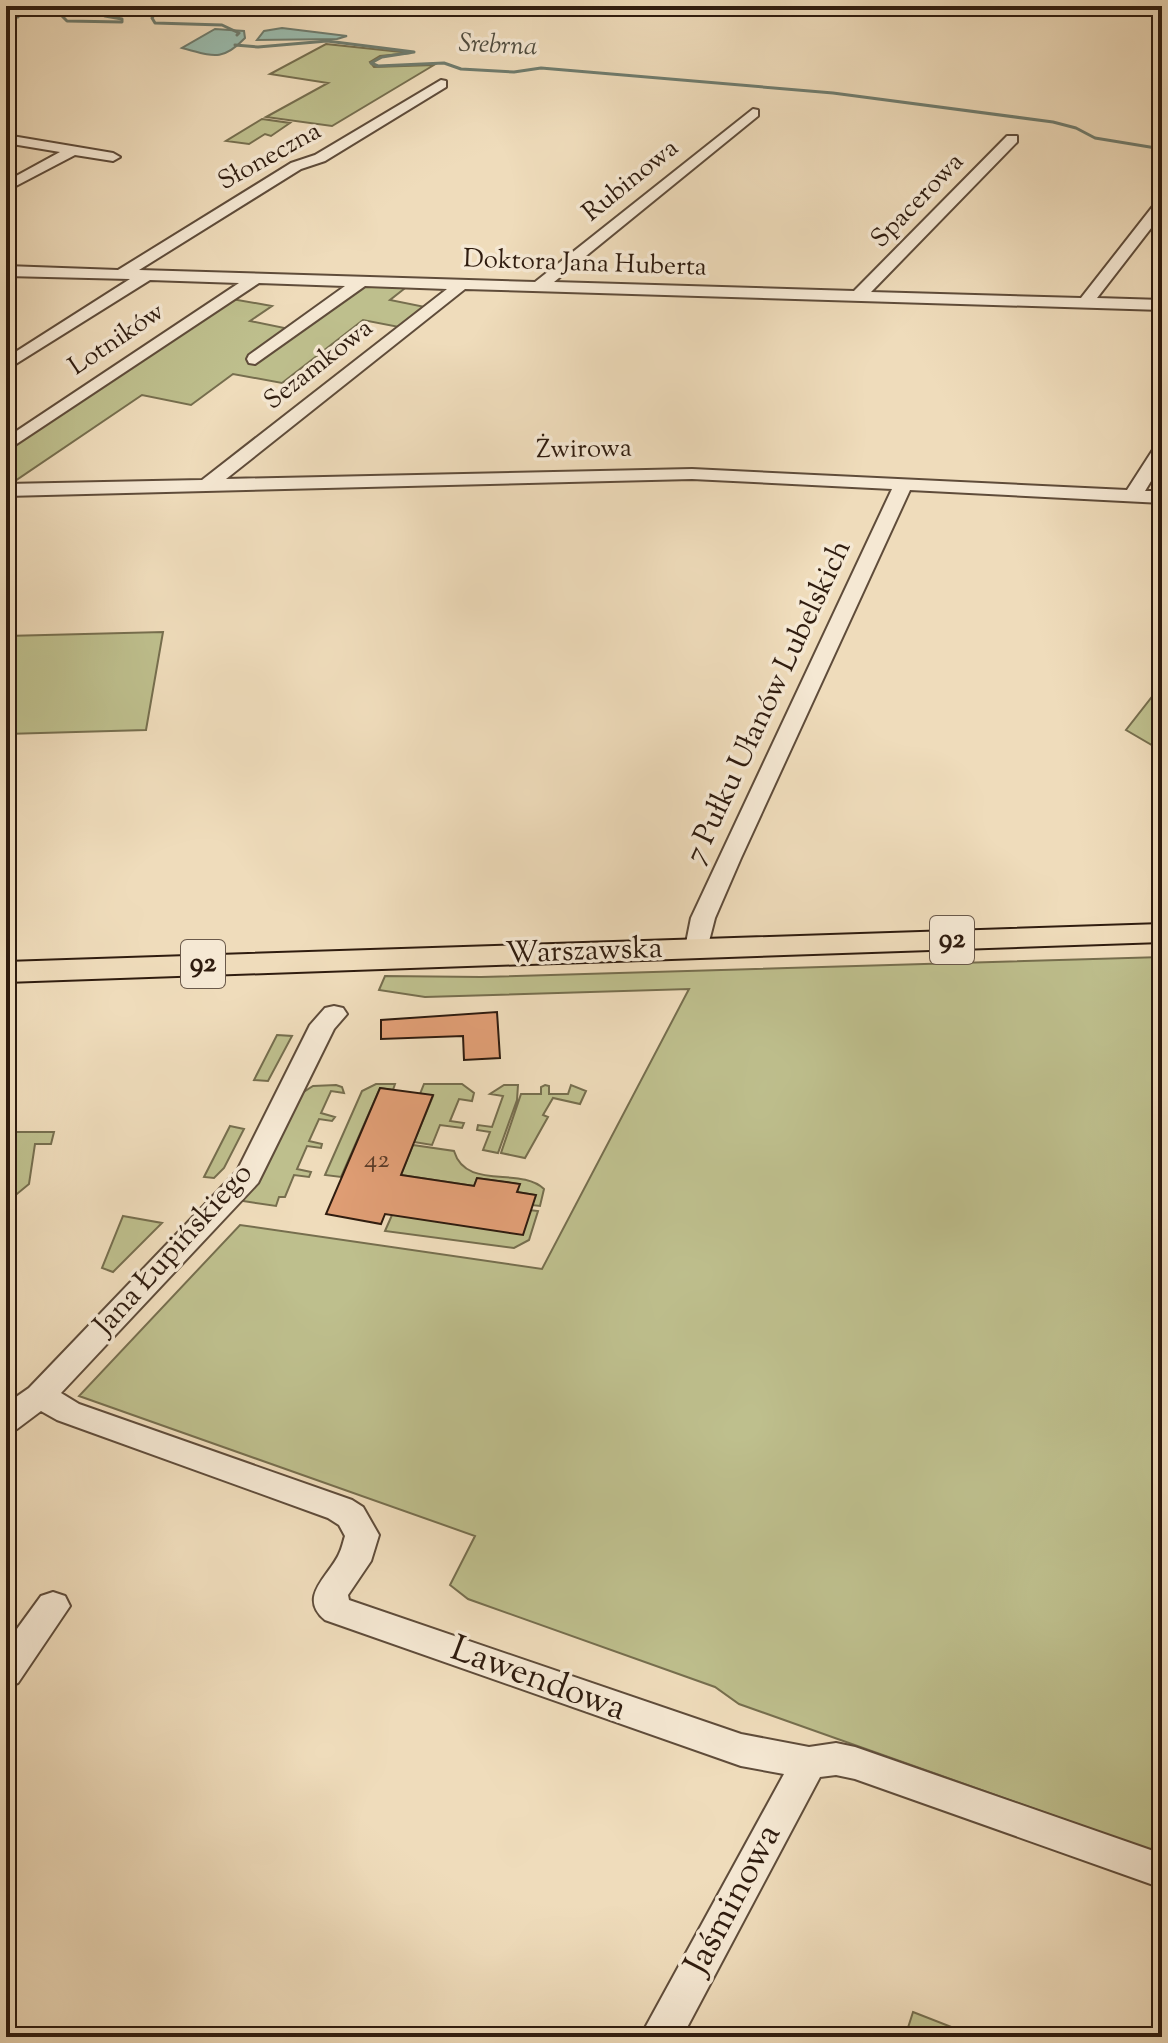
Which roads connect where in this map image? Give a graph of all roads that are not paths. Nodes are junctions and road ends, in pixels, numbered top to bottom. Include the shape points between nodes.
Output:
1 (441, 84) dead end
2 (753, 113) dead end
3 (6, 139) edge
4 (1012, 139) dead end
5 (74, 150) junction
6 (113, 157) dead end
7 (12, 184) dead end
8 (1162, 204) edge
9 (6, 271) edge
10 (122, 274) junction
11 (149, 274) junction
12 (256, 278) junction
13 (362, 281) junction
14 (461, 285) junction
15 (540, 286) junction
16 (858, 296) junction
17 (1086, 302) junction
18 (1162, 305) edge
19 (255, 359) dead end
20 (6, 365) edge
21 (6, 446) edge
22 (1162, 449) edge
23 (207, 485) junction
24 (903, 485) junction
25 (6, 490) edge
26 (1132, 496) junction
27 (1162, 497) edge
28 (1162, 933) edge
29 (697, 948) junction
30 (6, 972) edge
31 (334, 1014) dead end
32 (40, 1396) junction
33 (6, 1420) edge
34 (53, 1606) dead end
35 (6, 1672) edge
36 (809, 1763) junction
37 (1162, 1871) edge
38 (660, 2037) edge

1 - 10 street, Słoneczna
2 - 15 street, Rubinowa
3 - 5 street
4 - 16 street, Spacerowa
5 - 6 street
5 - 7 street
8 - 17 street
9 - 10 street, Doktora Jana Huberta
10 - 11 street, Doktora Jana Huberta
11 - 12 street, Doktora Jana Huberta
11 - 20 street
12 - 13 street, Doktora Jana Huberta
12 - 21 street, Lotników
13 - 14 street, Doktora Jana Huberta
13 - 19 street
14 - 15 street, Doktora Jana Huberta
14 - 23 street, Sezamkowa
15 - 16 street, Doktora Jana Huberta
16 - 17 street, Doktora Jana Huberta
17 - 18 street, Doktora Jana Huberta
22 - 26 street
23 - 24 street, Żwirowa via 667,474
23 - 25 street, Żwirowa
24 - 26 street, Żwirowa
24 - 29 street, 7 Pułku Ułanów Lubelskich via 724,870 703,918
26 - 27 street, Żwirowa
28 - 29 main road, Warszawska / 92
29 - 30 main road, Warszawska / 92
31 - 32 street, Jana Łupińskiego via 323,1025 248,1176
32 - 33 street, Jana Łupińskiego
32 - 36 street, Lawendowa via 68,1412 351,1516 362,1535 354,1561 331,1592 331,1605 337,1610 741,1750
34 - 35 street
36 - 37 street, Lawendowa via 855,1763
36 - 38 street, Jaśminowa

